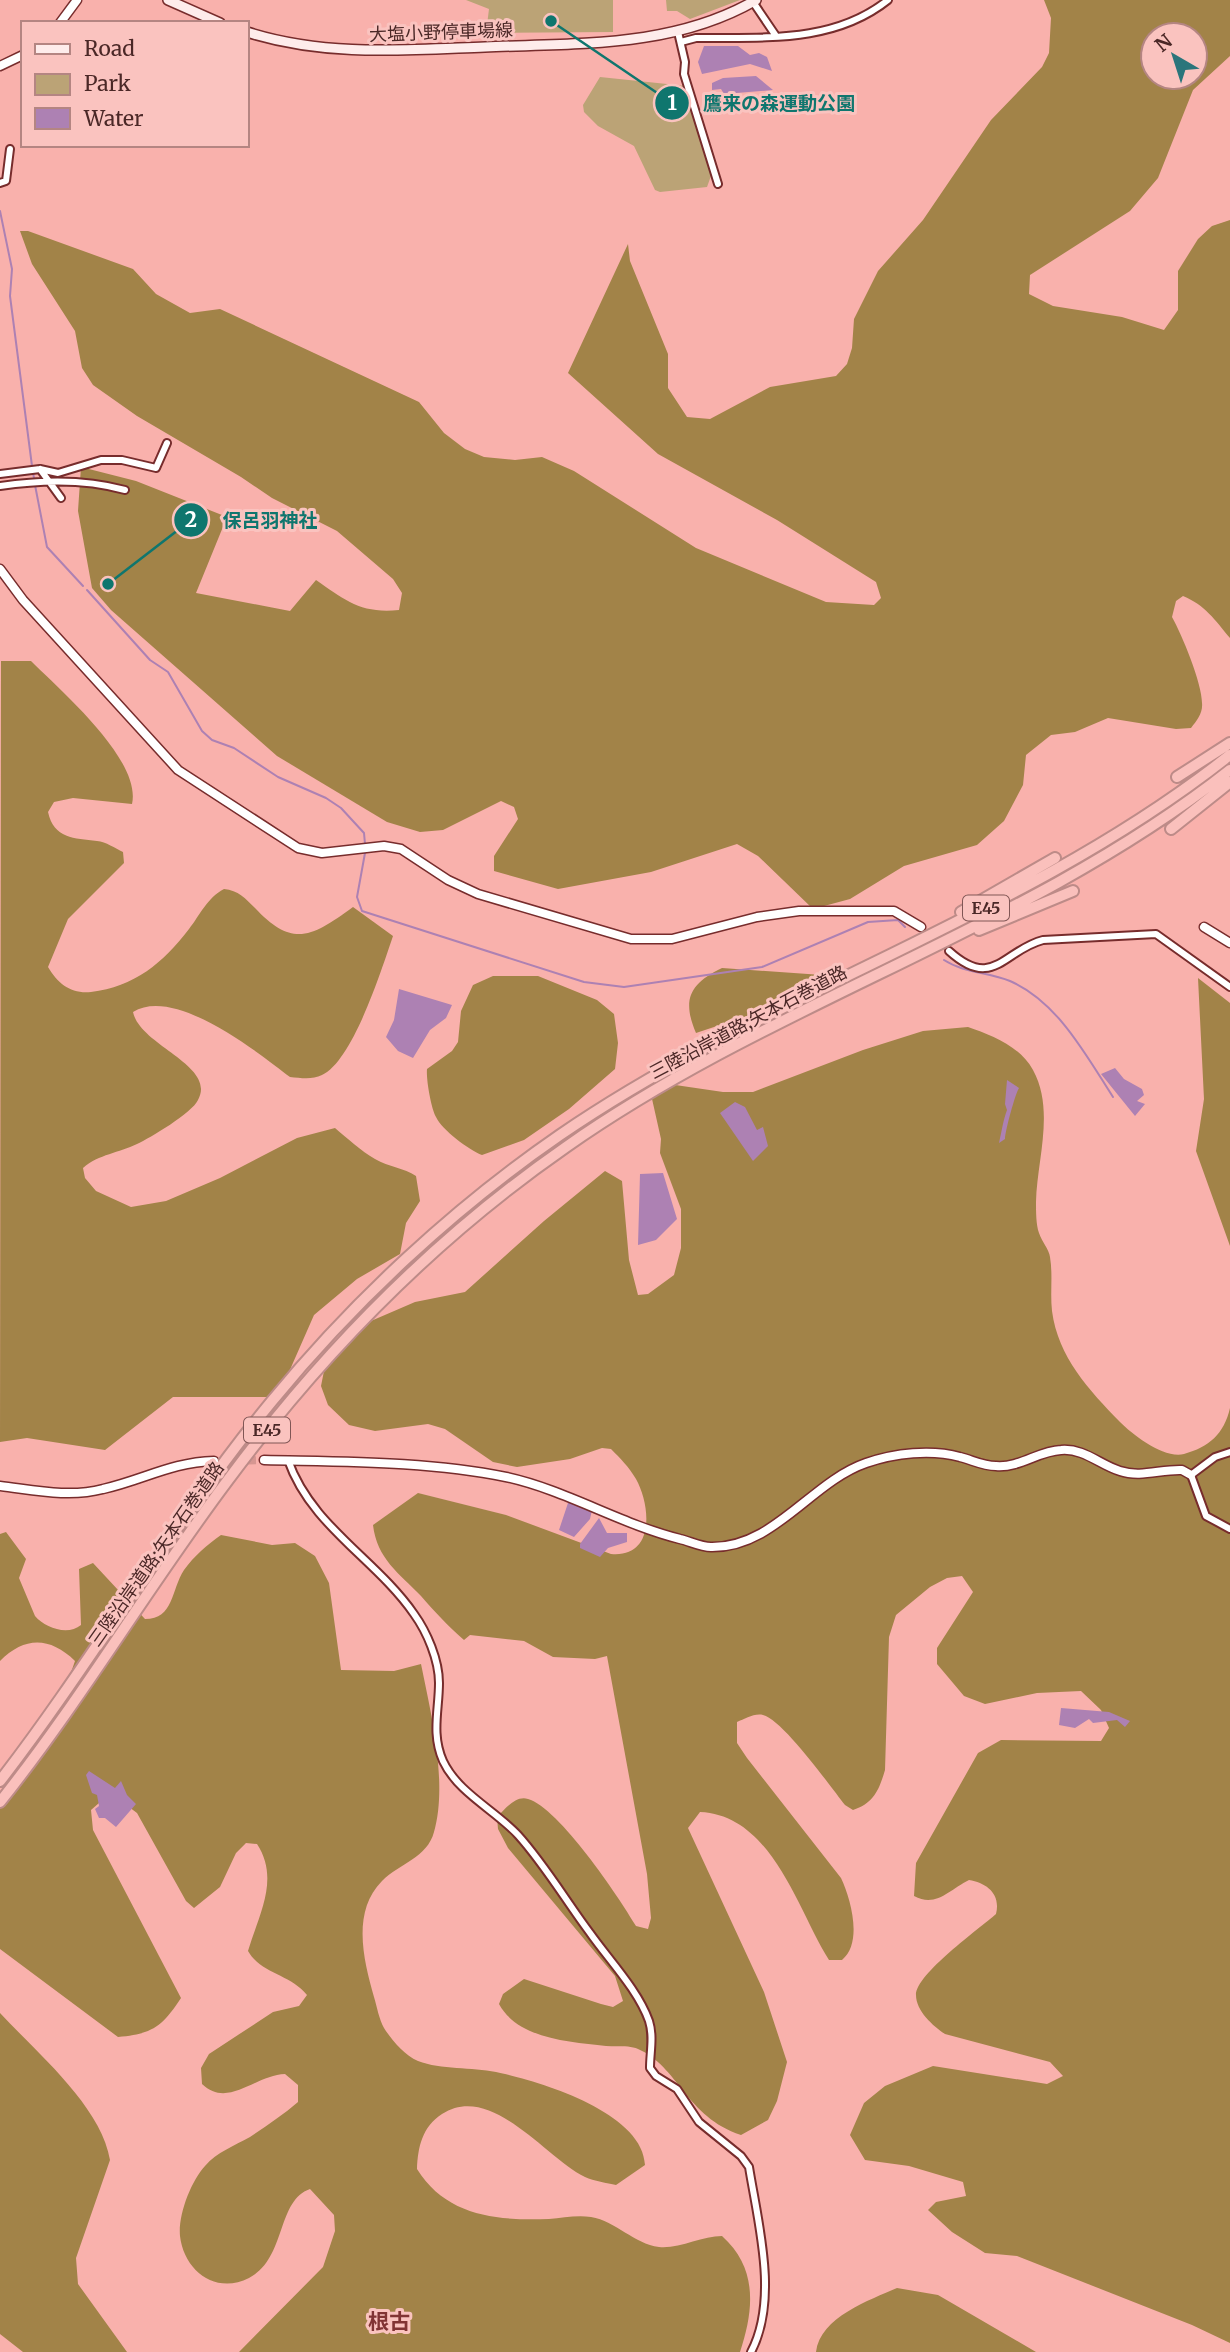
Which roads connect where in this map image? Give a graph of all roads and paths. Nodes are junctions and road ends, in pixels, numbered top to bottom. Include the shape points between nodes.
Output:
1 (77, 0) edge
2 (168, 0) edge
3 (888, 0) edge
4 (754, 1) edge
5 (61, 21) edge
6 (215, 21) edge
7 (248, 32) edge
8 (776, 36) junction
9 (679, 37) junction
10 (21, 56) edge
11 (0, 66) edge
12 (10, 149) dead end
13 (0, 183) edge
14 (718, 184) dead end
15 (167, 443) dead end
16 (40, 469) junction
17 (0, 474) edge
18 (47, 482) junction
19 (0, 486) edge
20 (125, 491) dead end
21 (61, 498) dead end
22 (0, 569) edge
23 (7, 582) junction
24 (0, 589) edge
25 (1230, 743) edge
26 (1230, 755) edge
27 (1230, 770) edge
28 (1177, 777) dead end
29 (1230, 782) edge
30 (1171, 829) dead end
31 (1055, 858) dead end
32 (1073, 891) dead end
33 (1204, 927) dead end
34 (920, 928) dead end
35 (1230, 943) edge
36 (949, 946) junction
37 (855, 972) junction
38 (1230, 987) edge
39 (729, 1040) junction
40 (1230, 1452) edge
41 (264, 1460) tunnel mouth
42 (288, 1460) junction
43 (214, 1461) tunnel mouth
44 (1191, 1475) junction
45 (0, 1486) edge
46 (1230, 1529) edge
47 (0, 1781) edge
48 (0, 1802) edge
49 (751, 2352) edge

1 - 5 street
2 - 6 main road
3 - 8 street via 862,18 836,28
4 - 8 street
4 - 9 main road, 大塩小野停車場線
7 - 9 main road, 大塩小野停車場線 via 294,45 378,51
8 - 9 street
9 - 14 street via 684,74
10 - 11 street
12 - 13 street via 6,181
15 - 16 street via 156,468 101,460 58,473
16 - 17 street
16 - 18 street
18 - 19 street
18 - 20 street
18 - 21 street
22 - 23 street
23 - 24 street
23 - 34 street via 178,770 298,848 322,853 372,846 401,849 478,894 631,939 672,939 799,911 894,911
25 - 28 highway
26 - 37 highway, 三陸沿岸道路;矢本石巻道路 / E45 via 1064,866
27 - 36 highway, 三陸沿岸道路;矢本石巻道路 / E45 via 1116,848
29 - 30 highway
31 - 37 highway
32 - 36 highway
33 - 35 street
36 - 38 street via 968,965 985,970 1043,940 1156,934
36 - 39 highway, 三陸沿岸道路;矢本石巻道路 / E45
37 - 39 highway, 三陸沿岸道路;矢本石巻道路 / E45
39 - 47 highway, 三陸沿岸道路;矢本石巻道路 / E45 via 598,1110 517,1166 370,1295 271,1402
39 - 48 highway, 三陸沿岸道路;矢本石巻道路 / E45 via 526,1175 379,1303 333,1350 228,1480
40 - 44 street
41 - 42 street
42 - 44 street via 506,1477 634,1525 710,1547 741,1542 770,1528 838,1477 866,1463 901,1456 925,1453 1012,1466 1043,1453 1078,1451 1121,1472 1139,1475 1182,1470
42 - 49 street via 315,1510 377,1570 421,1626 439,1681 435,1718 444,1763 459,1783 518,1835 631,1990 649,2021 650,2068 656,2076 677,2089 699,2122 749,2167 764,2276 762,2323
43 - 45 street via 171,1465 102,1490 68,1494
44 - 46 street via 1206,1516

